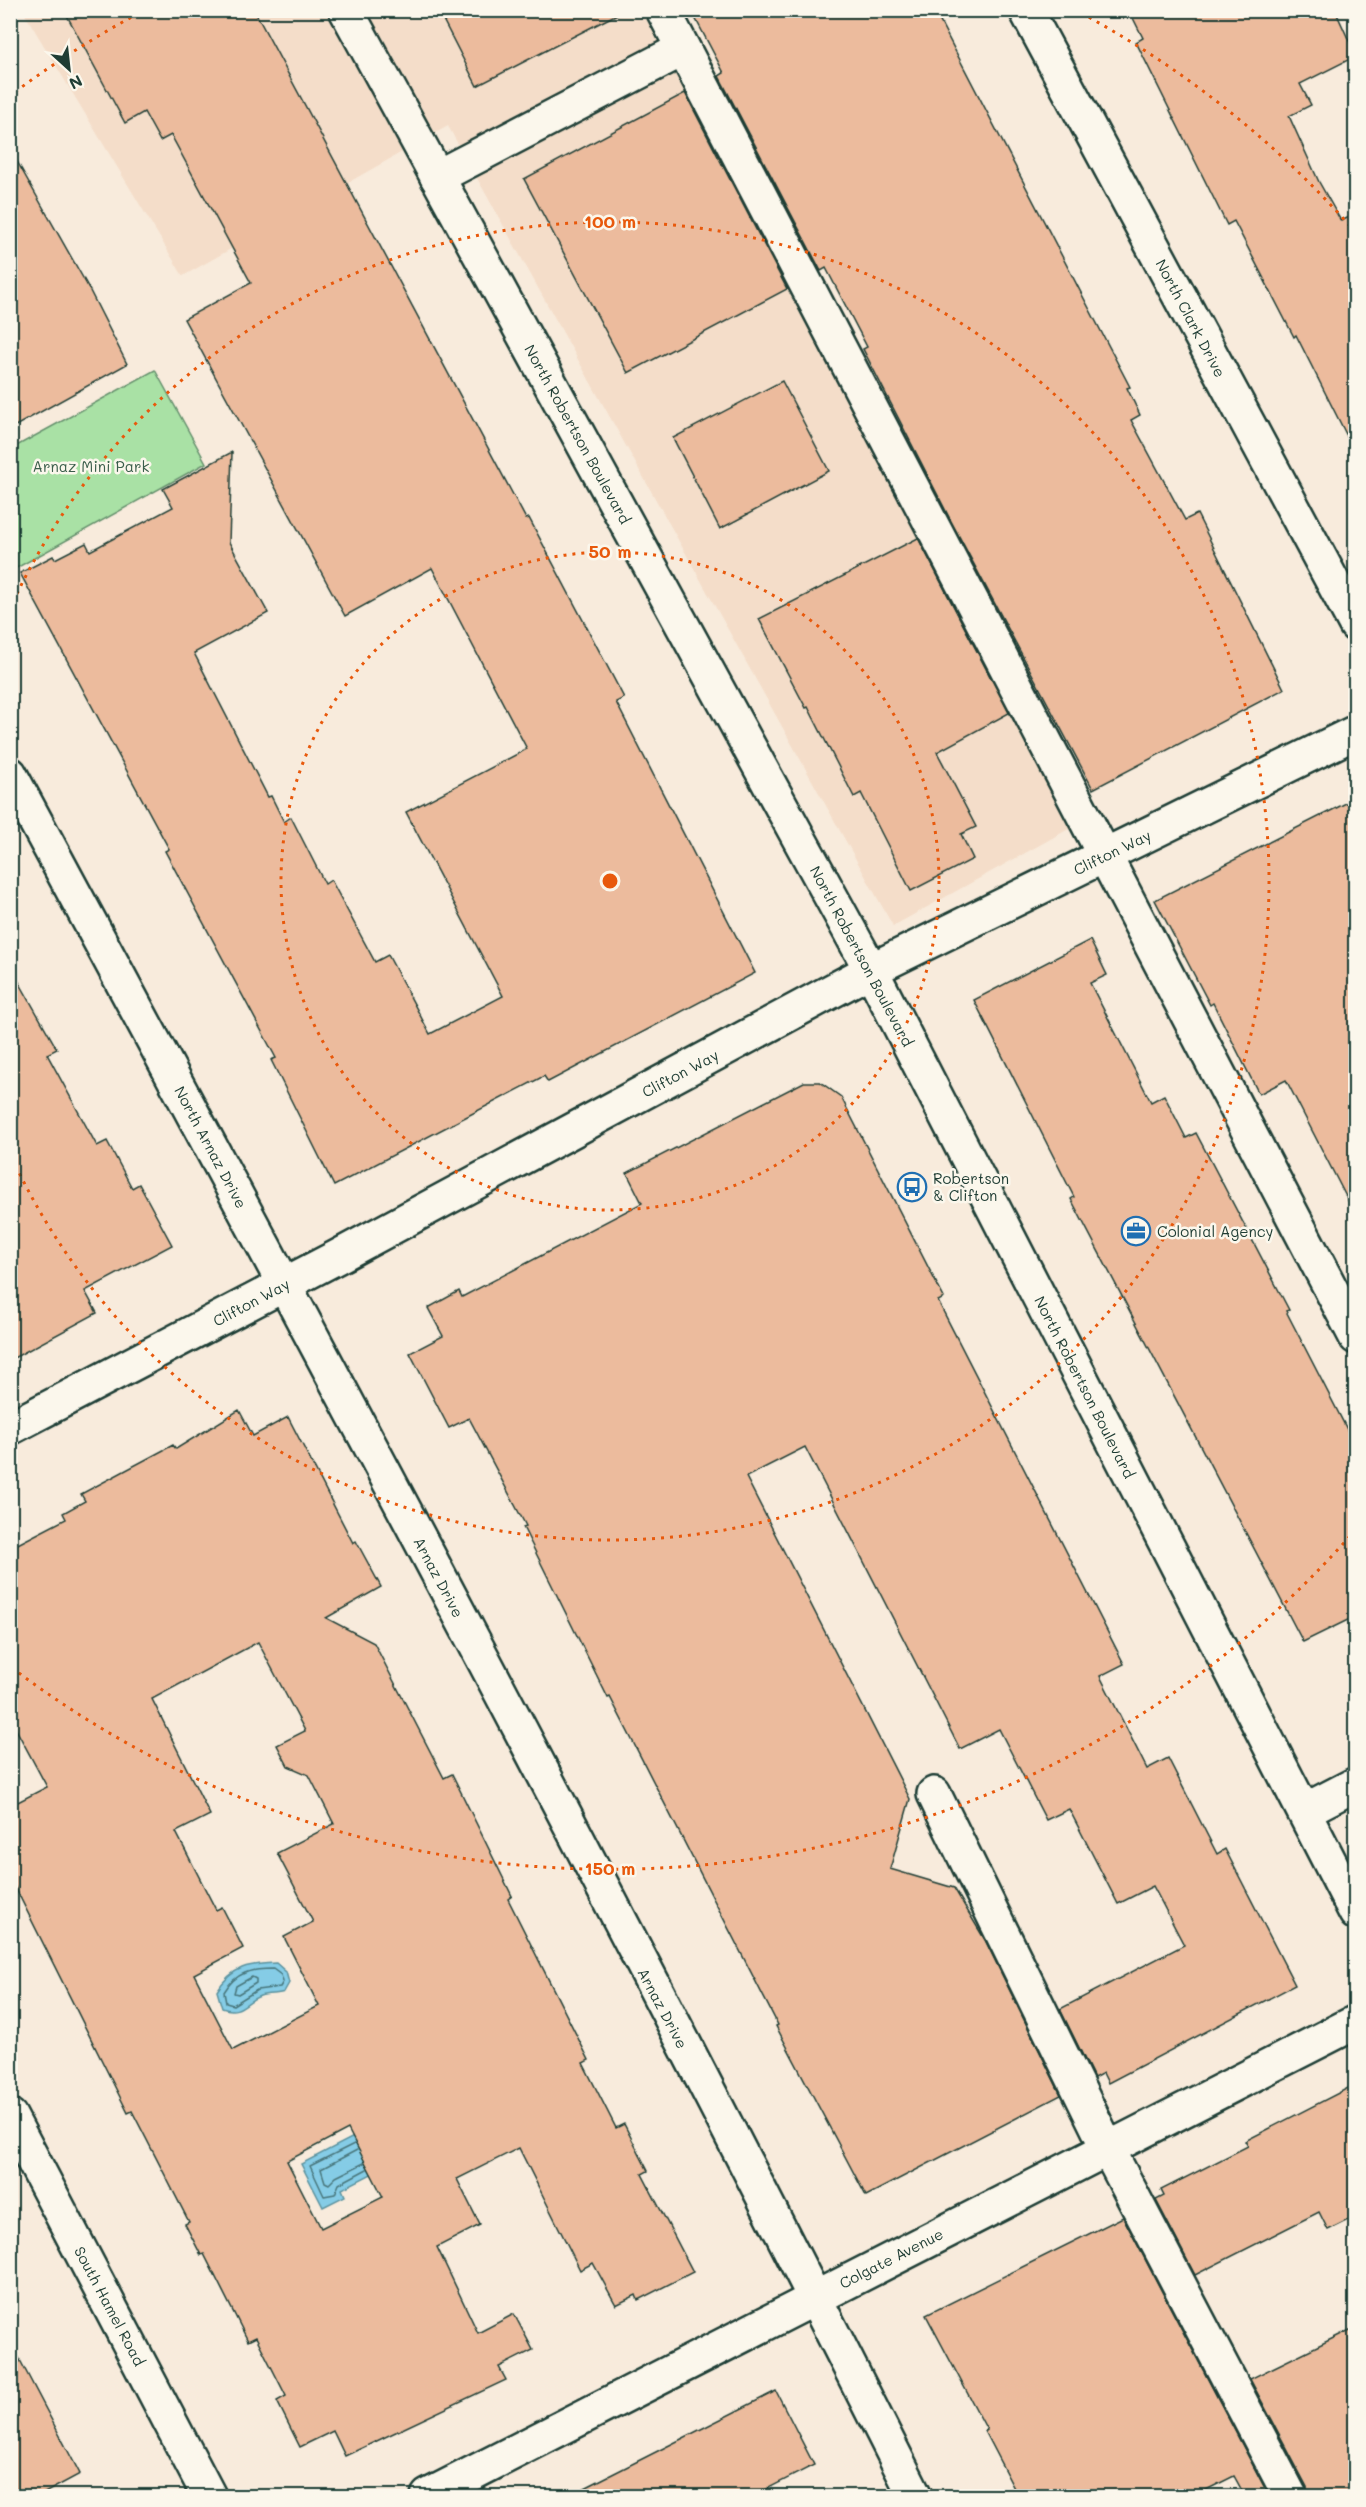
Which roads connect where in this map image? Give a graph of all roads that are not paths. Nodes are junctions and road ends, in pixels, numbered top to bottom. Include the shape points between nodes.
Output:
1 (346, 10) edge
2 (663, 10) edge
3 (1026, 10) edge
4 (683, 49) junction
5 (437, 177) junction
6 (1356, 625) edge
7 (1356, 732) edge
8 (10, 774) edge
9 (1105, 855) junction
10 (871, 970) junction
11 (285, 1284) junction
12 (1356, 1337) edge
13 (10, 1428) edge
14 (409, 1521) joint
15 (1356, 1784) edge
16 (934, 1794) dead end
17 (1304, 1811) junction
18 (1356, 1912) edge
19 (1356, 2022) edge
20 (10, 2116) edge
21 (1107, 2147) junction
22 (815, 2298) junction
23 (209, 2496) edge
24 (428, 2496) edge
25 (915, 2496) edge
26 (1290, 2496) edge

1 - 5 street, North Robertson Boulevard
2 - 4 street
3 - 6 street, North Clark Drive
4 - 5 street
4 - 9 street
5 - 10 street, North Robertson Boulevard
7 - 9 street, Clifton Way
8 - 11 street, North Arnaz Drive
9 - 10 street, Clifton Way
9 - 12 street
10 - 11 street, Clifton Way
10 - 17 street, North Robertson Boulevard
11 - 13 street, Clifton Way
11 - 14 street, North Arnaz Drive
14 - 22 street, Arnaz Drive
15 - 17 street
16 - 21 street
17 - 18 street, North Robertson Boulevard
19 - 21 street, Colgate Avenue
20 - 23 street, South Hamel Road
21 - 22 street, Colgate Avenue
21 - 26 street
22 - 24 street, Colgate Avenue
22 - 25 street, Arnaz Drive

